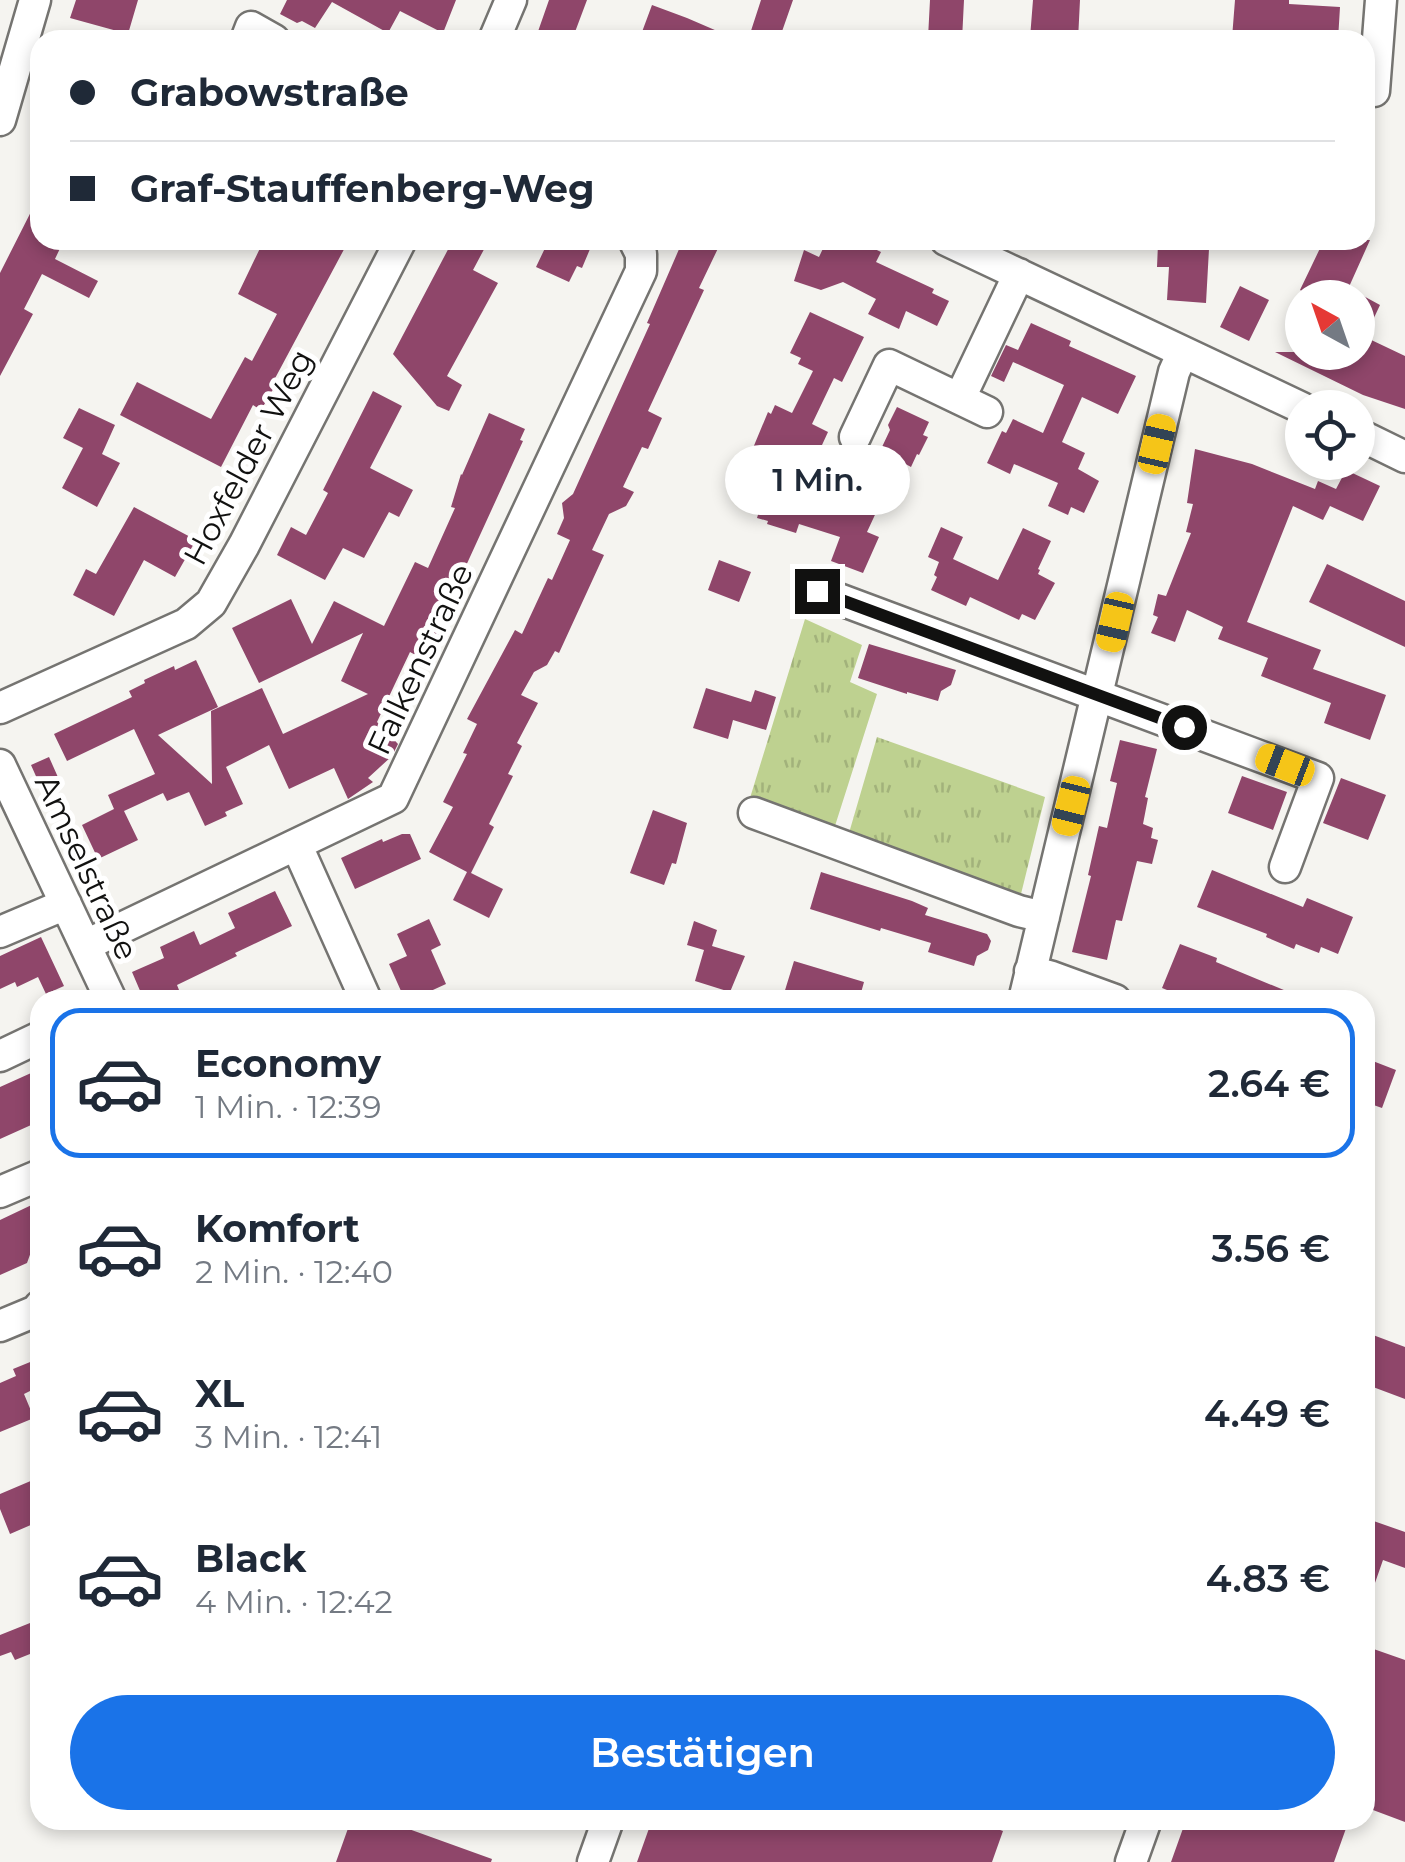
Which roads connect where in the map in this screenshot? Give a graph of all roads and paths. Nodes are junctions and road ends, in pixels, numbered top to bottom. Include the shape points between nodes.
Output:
1 (35, 0) edge
2 (511, 0) edge
3 (1381, 0) edge
4 (498, 30) edge
5 (1375, 78) edge
6 (0, 120) edge
7 (396, 250) edge
8 (639, 250) edge
9 (973, 250) edge
10 (1019, 274) junction
11 (1183, 352) junction
12 (1285, 400) edge
13 (855, 438) dead end
14 (1375, 442) edge
15 (1405, 457) edge
16 (817, 591) dead end
17 (1098, 694) junction
18 (0, 708) edge
19 (0, 765) edge
20 (754, 813) dead end
21 (297, 846) junction
22 (1285, 867) dead end
23 (66, 904) junction
24 (1044, 917) junction
25 (0, 932) edge
26 (86, 944) junction
27 (1027, 986) edge
28 (107, 990) edge
29 (362, 990) edge
30 (1089, 990) edge
31 (30, 1042) edge
32 (0, 1056) edge
33 (30, 1178) edge
34 (0, 1192) edge
35 (30, 1313) edge
36 (0, 1326) edge
37 (604, 1830) edge
38 (1142, 1830) edge
39 (593, 1862) edge
40 (1131, 1862) edge

1 - 6 street
2 - 4 street
3 - 5 street
7 - 18 street, Hoxfelder Weg via 211,603 186,624
8 - 21 street, Falkenstraße via 640,270 393,798
9 - 10 street
10 - 11 street
10 - 13 street via 974,405 889,365
11 - 12 street
11 - 17 street
14 - 15 street
16 - 17 street
17 - 22 street via 1318,778
17 - 24 street
19 - 23 street, Amselstraße
20 - 24 street
21 - 26 street, Falkenstraße
21 - 29 street
23 - 25 street
23 - 26 street, Amselstraße
24 - 27 street
26 - 28 street, Amselstraße
27 - 30 street via 1052,976
31 - 32 street
33 - 34 street
35 - 36 street
37 - 39 street
38 - 40 street

